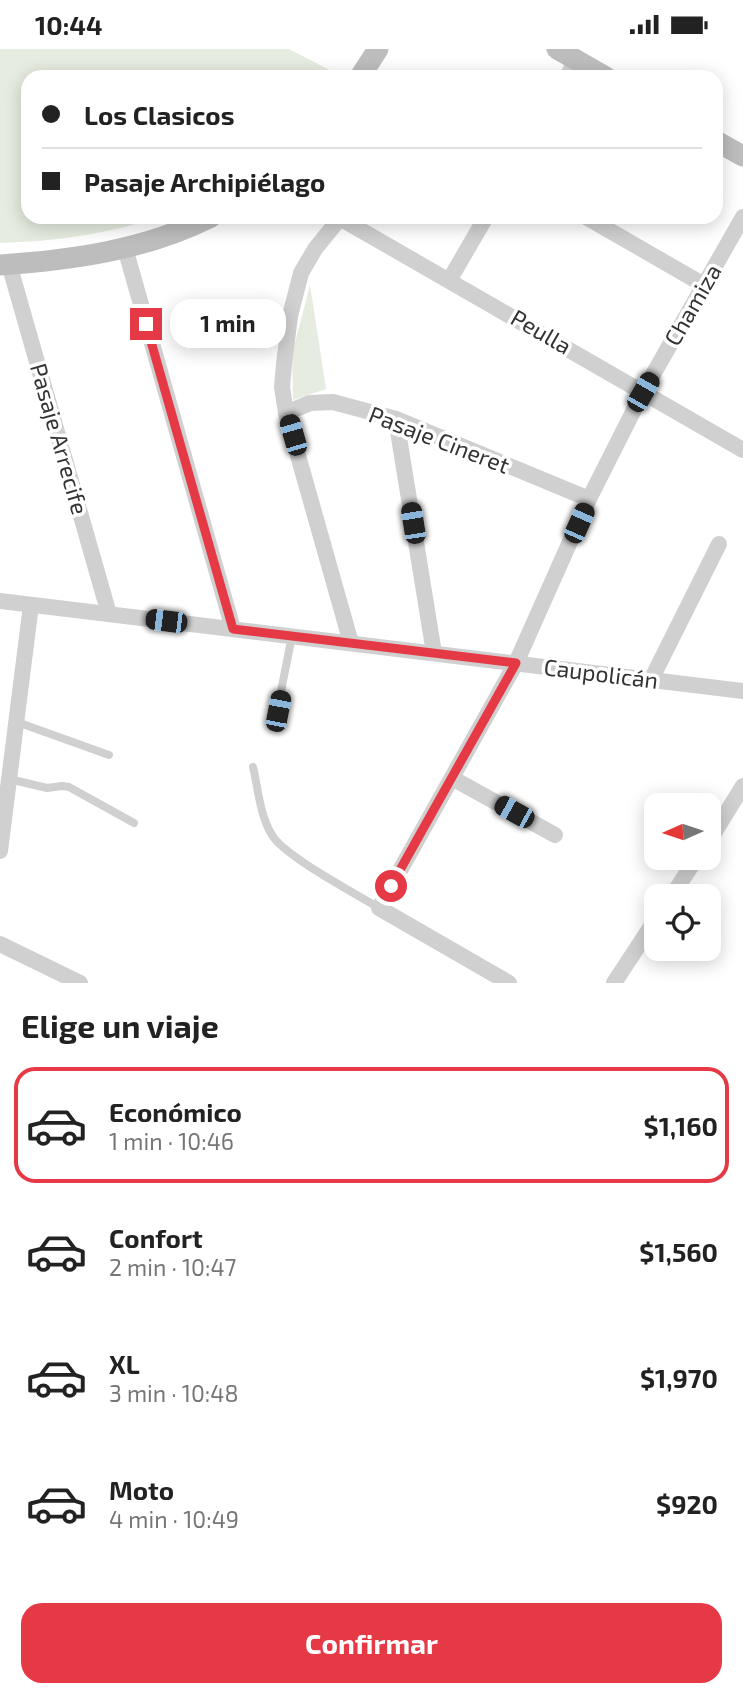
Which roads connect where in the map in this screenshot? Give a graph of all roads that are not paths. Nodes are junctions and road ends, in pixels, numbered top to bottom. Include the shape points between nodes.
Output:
1 (378, 49) edge
2 (557, 49) edge
3 (572, 69) edge
4 (364, 70) edge
5 (723, 145) edge
6 (743, 156) edge
7 (743, 218) edge
8 (194, 224) edge
9 (334, 224) edge
10 (352, 224) edge
11 (482, 224) edge
12 (598, 224) edge
13 (125, 248) junction
14 (4, 264) edge
15 (450, 279) junction
16 (704, 285) junction
17 (643, 392) junction
18 (286, 412) junction
19 (396, 419) junction
20 (743, 450) edge
21 (589, 499) junction
22 (719, 544) dead end
23 (0, 601) edge
24 (32, 605) junction
25 (109, 614) junction
26 (233, 629) junction
27 (292, 636) junction
28 (351, 643) junction
29 (434, 653) junction
30 (516, 663) junction
31 (651, 680) junction
32 (743, 691) edge
33 (278, 711) dead end
34 (17, 722) junction
35 (108, 755) dead end
36 (253, 767) dead end
37 (452, 778) junction
38 (9, 779) junction
39 (740, 797) edge
40 (134, 823) dead end
41 (721, 824) edge
42 (555, 835) dead end
43 (0, 851) edge
44 (379, 908) junction
45 (644, 937) edge
46 (0, 944) edge
47 (80, 983) edge
48 (509, 983) edge
49 (614, 983) edge

1 - 4 main road
2 - 3 main road
5 - 6 main road
7 - 16 street, Chamiza
8 - 13 main road
9 - 18 street via 301,274 289,316 282,387
10 - 15 street, Peulla
11 - 15 street
12 - 16 street
13 - 14 main road
13 - 26 street
14 - 25 street, Pasaje Arrecife
15 - 17 street, Peulla
16 - 17 street, Chamiza
17 - 20 street, Peulla
17 - 21 street, Chamiza
18 - 19 street, Pasaje Cineret via 310,403 333,402
18 - 28 street
19 - 21 street, Pasaje Cineret
19 - 29 street
21 - 30 street, Chamiza
22 - 31 street
23 - 24 street, Caupolicán
24 - 25 street, Caupolicán
24 - 34 street
25 - 26 street, Caupolicán
26 - 27 street, Caupolicán
27 - 28 street, Caupolicán
27 - 33 lane
28 - 29 street, Caupolicán
29 - 30 street, Caupolicán
30 - 31 street, Caupolicán
30 - 37 street, Chamiza
31 - 32 street, Caupolicán
34 - 35 lane
34 - 38 street
36 - 44 lane via 273,838 286,851
37 - 42 street
37 - 44 street, Chamiza
38 - 40 lane via 47,788 69,787
38 - 43 street
39 - 41 street
44 - 48 street
45 - 49 street
46 - 47 street

